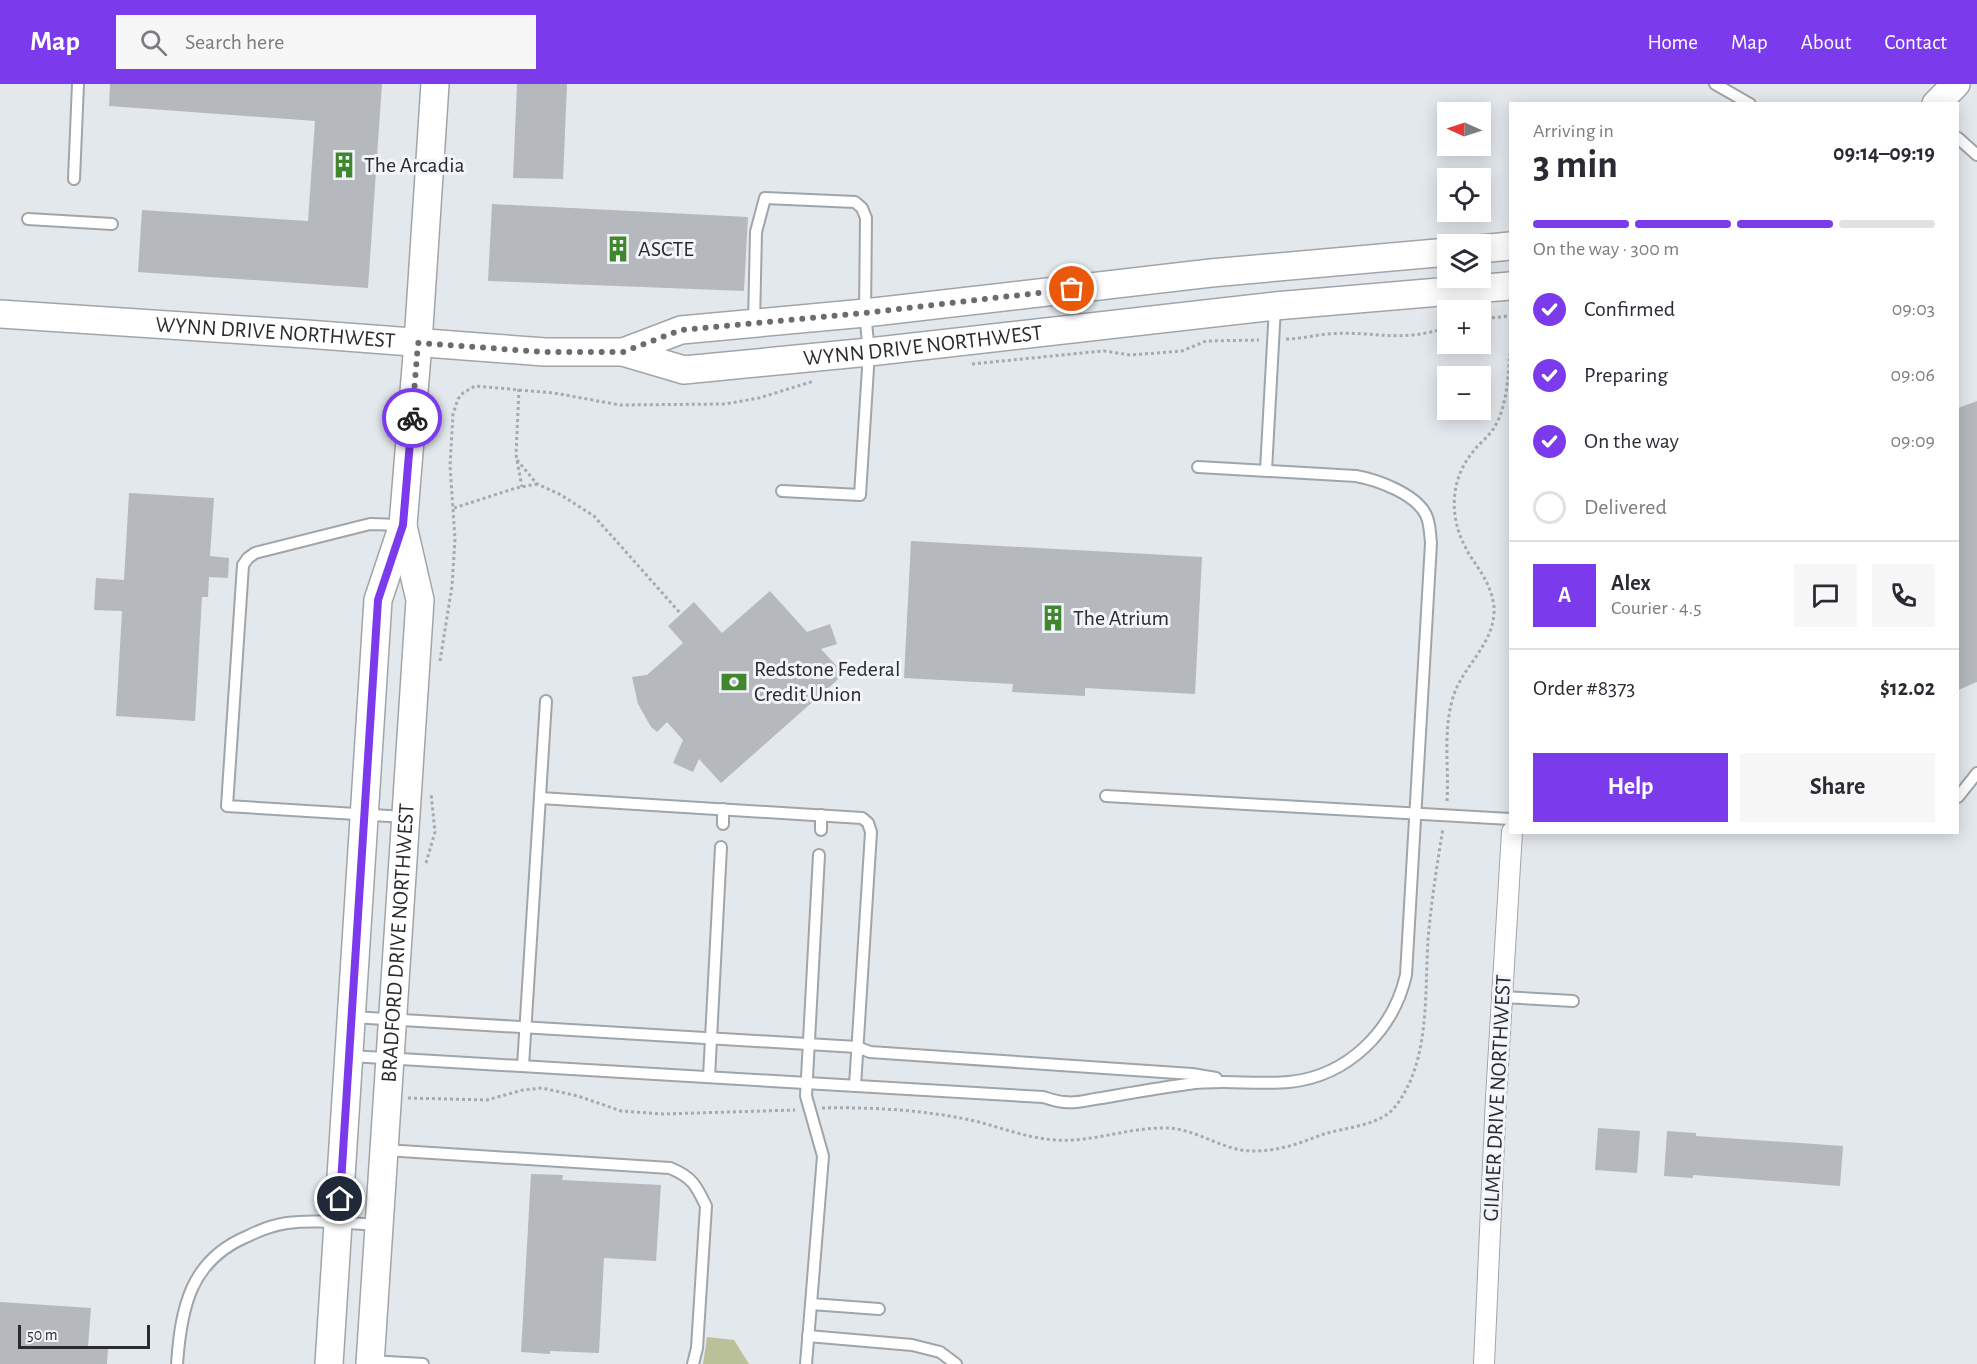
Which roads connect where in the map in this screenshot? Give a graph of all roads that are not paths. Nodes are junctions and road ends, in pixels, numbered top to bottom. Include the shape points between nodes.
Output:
1 (78, 84) edge
2 (435, 84) edge
3 (1715, 84) edge
4 (1956, 84) edge
5 (1746, 102) edge
6 (1938, 102) edge
7 (1959, 139) edge
8 (1977, 155) edge
9 (74, 179) dead end
10 (28, 219) dead end
11 (112, 224) dead end
12 (1509, 246) edge
13 (1491, 248) edge
14 (1437, 253) edge
15 (1509, 286) edge
16 (1275, 306) junction
17 (865, 313) junction
18 (0, 314) edge
19 (754, 323) junction
20 (418, 343) junction
21 (623, 352) junction
22 (869, 352) junction
23 (1198, 467) dead end
24 (1266, 470) junction
25 (782, 491) dead end
26 (403, 525) junction
27 (546, 701) dead end
28 (1977, 772) edge
29 (1106, 796) dead end
30 (1959, 796) edge
31 (540, 798) junction
32 (723, 809) junction
33 (364, 814) junction
34 (1416, 814) junction
35 (821, 815) junction
36 (406, 818) junction
37 (1509, 819) edge
38 (723, 824) dead end
39 (821, 830) dead end
40 (1512, 834) edge
41 (721, 848) dead end
42 (819, 855) dead end
43 (1503, 997) junction
44 (1573, 1001) dead end
45 (352, 1017) junction
46 (393, 1019) junction
47 (526, 1027) junction
48 (711, 1038) junction
49 (808, 1044) junction
50 (857, 1047) junction
51 (349, 1056) junction
52 (391, 1058) junction
53 (523, 1066) junction
54 (709, 1077) junction
55 (1234, 1082) junction
56 (806, 1083) junction
57 (855, 1086) junction
58 (385, 1150) junction
59 (338, 1223) junction
60 (380, 1225) junction
61 (811, 1304) junction
62 (879, 1309) dead end
63 (808, 1336) junction
64 (370, 1363) edge
65 (177, 1364) edge
66 (329, 1364) edge
67 (423, 1364) edge
68 (693, 1364) edge
69 (806, 1364) edge
70 (956, 1364) edge
71 (1484, 1364) edge

1 - 9 lane
2 - 20 street, BRADFORD DRIVE NORTHWEST
3 - 5 lane
4 - 6 street
7 - 8 lane
10 - 11 lane
12 - 13 street
14 - 17 street, WYNN DRIVE NORTHWEST via 1211,273
15 - 16 street, WYNN DRIVE NORTHWEST
16 - 22 street, WYNN DRIVE NORTHWEST
16 - 24 lane
17 - 19 street, WYNN DRIVE NORTHWEST
17 - 19 lane via 866,218 861,208 855,202 765,198 756,232
17 - 22 lane
18 - 20 street, WYNN DRIVE NORTHWEST
19 - 21 street, WYNN DRIVE NORTHWEST via 681,330
20 - 21 street, WYNN DRIVE NORTHWEST via 545,352
20 - 26 street, BRADFORD DRIVE NORTHWEST
21 - 22 street, WYNN DRIVE NORTHWEST via 684,370
22 - 25 lane via 860,495
23 - 24 lane
24 - 34 lane via 1369,479 1410,498 1426,515 1431,543
26 - 33 street, BRADFORD DRIVE NORTHWEST via 378,600
26 - 33 lane via 370,524 255,554 243,566 227,806
26 - 36 street, BRADFORD DRIVE NORTHWEST via 420,600
27 - 31 lane
28 - 30 lane
29 - 34 lane
31 - 32 lane
31 - 47 lane
32 - 35 lane
32 - 38 lane
33 - 36 lane
33 - 45 street, BRADFORD DRIVE NORTHWEST
34 - 37 lane
34 - 55 lane via 1406,975 1396,1004 1377,1035 1352,1059 1317,1077 1269,1083
35 - 39 lane
35 - 50 lane via 862,818 871,832
36 - 46 street, BRADFORD DRIVE NORTHWEST
40 - 43 street, GILMER DRIVE NORTHWEST
41 - 48 lane
42 - 49 lane
43 - 44 lane
43 - 71 street, GILMER DRIVE NORTHWEST
45 - 46 lane
45 - 51 street, BRADFORD DRIVE NORTHWEST
46 - 47 lane
46 - 52 street, BRADFORD DRIVE NORTHWEST
47 - 48 lane
47 - 53 lane
48 - 49 lane
48 - 54 lane
49 - 50 lane
49 - 56 lane
50 - 55 lane via 870,1052 1192,1074
50 - 57 lane
51 - 52 lane
51 - 59 street, BRADFORD DRIVE NORTHWEST
52 - 53 lane
52 - 58 street, BRADFORD DRIVE NORTHWEST
53 - 54 lane
54 - 56 lane
55 - 57 lane via 1191,1084 1067,1103 1043,1097
56 - 57 lane
56 - 61 lane via 808,1109 823,1156
58 - 60 street, BRADFORD DRIVE NORTHWEST
58 - 68 lane via 670,1168 685,1174 698,1188 706,1206
59 - 60 lane
59 - 65 lane via 286,1223 223,1248 193,1283 184,1309
59 - 66 street, BRADFORD DRIVE NORTHWEST
60 - 64 street, BRADFORD DRIVE NORTHWEST
61 - 62 lane
61 - 63 lane
63 - 69 lane
63 - 70 lane via 912,1345 940,1352
64 - 67 lane

